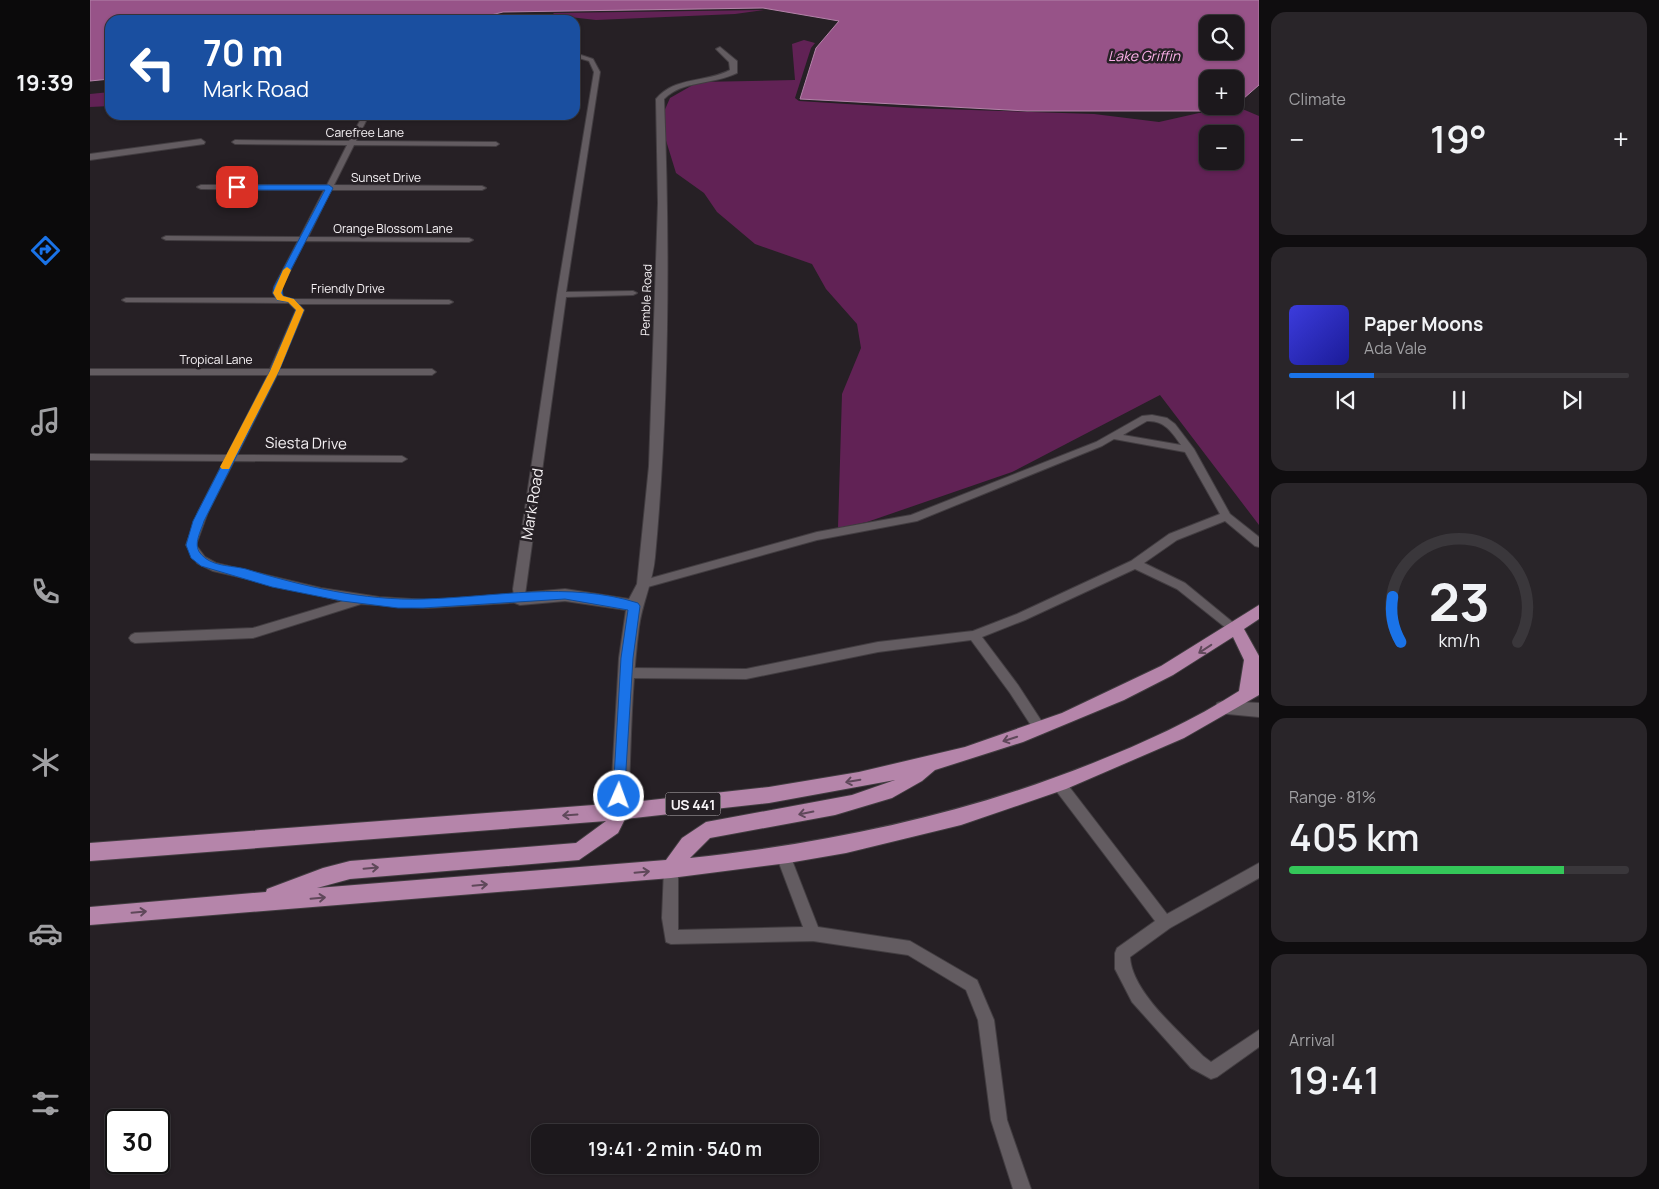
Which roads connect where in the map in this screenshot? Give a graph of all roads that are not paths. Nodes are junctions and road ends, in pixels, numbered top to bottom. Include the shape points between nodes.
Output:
1 (720, 50) dead end
2 (580, 57) edge
3 (364, 120) edge
4 (202, 142) dead end
5 (235, 142) dead end
6 (352, 143) junction
7 (496, 144) dead end
8 (90, 157) edge
9 (201, 187) dead end
10 (329, 188) junction
11 (482, 188) dead end
12 (166, 238) dead end
13 (302, 239) junction
14 (469, 240) dead end
15 (633, 293) dead end
16 (561, 295) junction
17 (126, 300) dead end
18 (289, 301) junction
19 (449, 302) dead end
20 (274, 371) junction
21 (90, 372) edge
22 (432, 372) dead end
23 (1113, 436) junction
24 (1187, 449) junction
25 (90, 457) edge
26 (230, 457) junction
27 (402, 459) dead end
28 (1226, 516) junction
29 (1259, 543) edge
30 (1135, 564) junction
31 (644, 584) junction
32 (363, 599) junction
33 (520, 599) junction
34 (634, 606) junction
35 (1259, 611) edge
36 (1235, 629) junction
37 (974, 635) junction
38 (135, 638) dead end
39 (626, 673) junction
40 (1253, 690) edge
41 (1223, 708) junction
42 (1259, 710) edge
43 (1040, 729) junction
44 (930, 763) junction
45 (1059, 784) junction
46 (619, 812) junction
47 (90, 852) edge
48 (783, 855) junction
49 (671, 869) junction
50 (1259, 870) edge
51 (258, 902) junction
52 (90, 916) edge
53 (1165, 922) junction
54 (813, 934) junction
55 (1259, 1038) edge
56 (1022, 1189) edge

1 - 31 street, Pemble Road via 733,61 734,71 675,88 660,99 663,203 656,466
2 - 16 lane, Mark Road via 591,60 597,67
3 - 6 lane
4 - 8 street
5 - 6 lane, Carefree Lane
6 - 7 lane, Carefree Lane
6 - 10 lane
9 - 10 lane, Sunset Drive
10 - 11 lane, Sunset Drive
10 - 13 lane
12 - 13 lane, Orange Blossom Lane
13 - 14 lane, Orange Blossom Lane
13 - 18 lane via 278,287 280,298
15 - 16 lane
16 - 33 lane, Mark Road
17 - 18 lane, Friendly Drive
18 - 19 lane, Friendly Drive
18 - 20 lane via 300,310
20 - 21 lane, Tropical Lane
20 - 22 lane, Tropical Lane
20 - 26 lane
23 - 24 lane
23 - 24 lane via 1151,417 1164,420 1171,426
23 - 31 lane via 1057,462 913,518 817,536
24 - 28 lane
25 - 26 lane, Siesta Drive
26 - 27 lane, Siesta Drive
26 - 32 lane via 195,531 191,545 195,555 215,568 272,583
28 - 29 lane
28 - 30 lane via 1173,537
30 - 36 lane via 1181,586
30 - 37 lane via 1021,618
31 - 34 street, Pemble Road
32 - 33 lane via 423,604
32 - 38 lane via 254,633
33 - 34 street via 565,595
34 - 39 street
35 - 36 main road, US 441
36 - 40 main road via 1249,648 1254,663
36 -> 43 main road, US 441 via 1132,690
37 - 39 lane via 878,647 746,674
37 - 43 lane
39 - 46 street
40 - 41 main road
41 - 42 street
41 - 45 main road via 1125,758
43 -> 44 main road, US 441
44 -> 46 main road, US 441 via 860,780 765,796
44 -> 49 main road via 917,776 887,793 861,802 706,830 689,844
45 - 48 main road via 959,818
45 - 53 lane
46 -> 47 main road, US 441
51 -> 46 main road via 350,870 579,851 612,827
48 - 49 main road
48 - 54 lane
51 -> 49 main road
49 - 54 lane via 670,937
50 - 53 lane
52 -> 51 main road
53 - 55 lane via 1122,953 1123,969 1137,997 1197,1062 1211,1071
54 - 56 lane via 910,948 972,984 986,1020 999,1120

